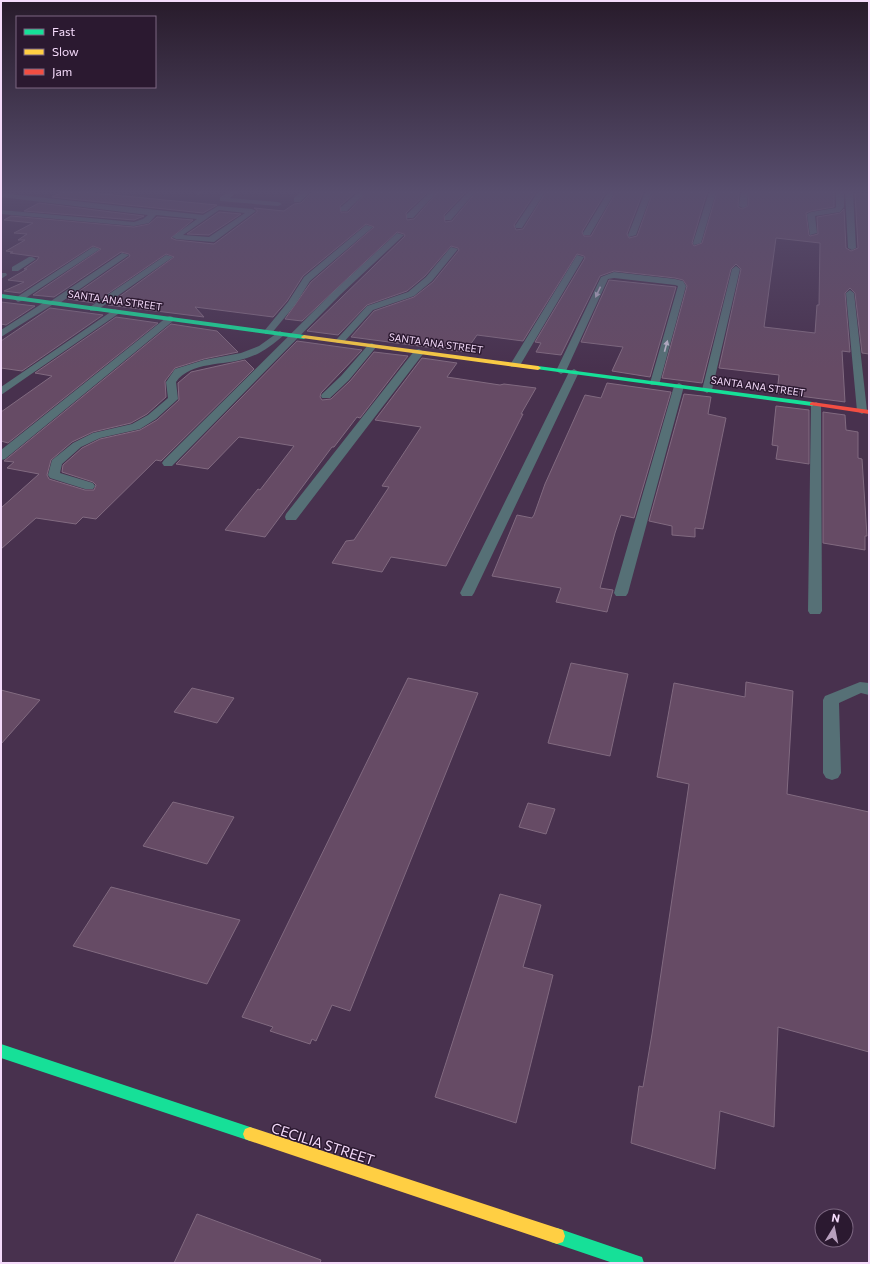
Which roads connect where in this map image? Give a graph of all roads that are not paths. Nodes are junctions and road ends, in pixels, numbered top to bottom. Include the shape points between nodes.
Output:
1 (93, 251) edge
2 (340, 251) edge
3 (383, 251) edge
4 (452, 251) edge
5 (125, 255) dead end
6 (168, 257) dead end
7 (580, 257) dead end
8 (32, 259) dead end
9 (14, 269) dead end
10 (736, 269) dead end
11 (850, 293) dead end
12 (1, 297) edge
13 (18, 299) junction
14 (51, 303) junction
15 (93, 309) junction
16 (114, 312) junction
17 (170, 319) junction
18 (268, 332) junction
19 (1, 334) edge
20 (280, 334) junction
21 (296, 336) junction
22 (340, 342) junction
23 (372, 346) junction
24 (419, 352) junction
25 (515, 365) junction
26 (561, 371) junction
27 (574, 372) junction
28 (655, 383) junction
29 (679, 386) junction
30 (707, 390) junction
31 (1, 392) edge
32 (326, 396) dead end
33 (816, 405) junction
34 (866, 411) edge
35 (1, 456) edge
36 (168, 463) dead end
37 (89, 486) dead end
38 (291, 518) dead end
39 (467, 593) dead end
40 (620, 593) dead end
41 (815, 611) dead end
42 (869, 689) edge
43 (832, 773) dead end
44 (1, 1051) edge
45 (636, 1263) edge

1 - 13 lane
2 - 18 lane via 307,279 292,303
3 - 21 lane
4 - 22 lane via 429,279 411,294 370,308
5 - 14 lane
6 - 15 lane
7 - 25 lane
8 - 9 lane
10 - 30 lane
11 - 34 lane
12 - 13 street, SANTA ANA STREET
13 - 14 street, SANTA ANA STREET
14 - 15 street, SANTA ANA STREET
14 - 19 lane
15 - 16 street, SANTA ANA STREET
16 - 17 street, SANTA ANA STREET
16 - 31 lane
17 - 18 street, SANTA ANA STREET
17 - 35 lane
18 - 20 street, SANTA ANA STREET
20 - 21 street, SANTA ANA STREET
20 - 37 lane via 262,348 244,356 204,363 179,371 171,382 173,399 152,417 136,427 97,435 77,445 56,463 54,475
21 - 22 street, SANTA ANA STREET
21 - 36 lane
22 - 23 street, SANTA ANA STREET
23 - 24 street, SANTA ANA STREET
23 - 32 lane
24 - 25 street, SANTA ANA STREET
24 - 38 lane
25 - 26 street, SANTA ANA STREET
26 - 27 street, SANTA ANA STREET
28 -> 26 lane via 682,286 680,283 605,277
27 - 28 street, SANTA ANA STREET
27 - 39 lane
28 - 29 street, SANTA ANA STREET
29 - 30 street, SANTA ANA STREET
29 - 40 lane
30 - 33 street, SANTA ANA STREET
33 - 34 street, SANTA ANA STREET
33 - 41 lane
42 - 43 lane via 860,687 831,700
44 - 45 street, CECILIA STREET

